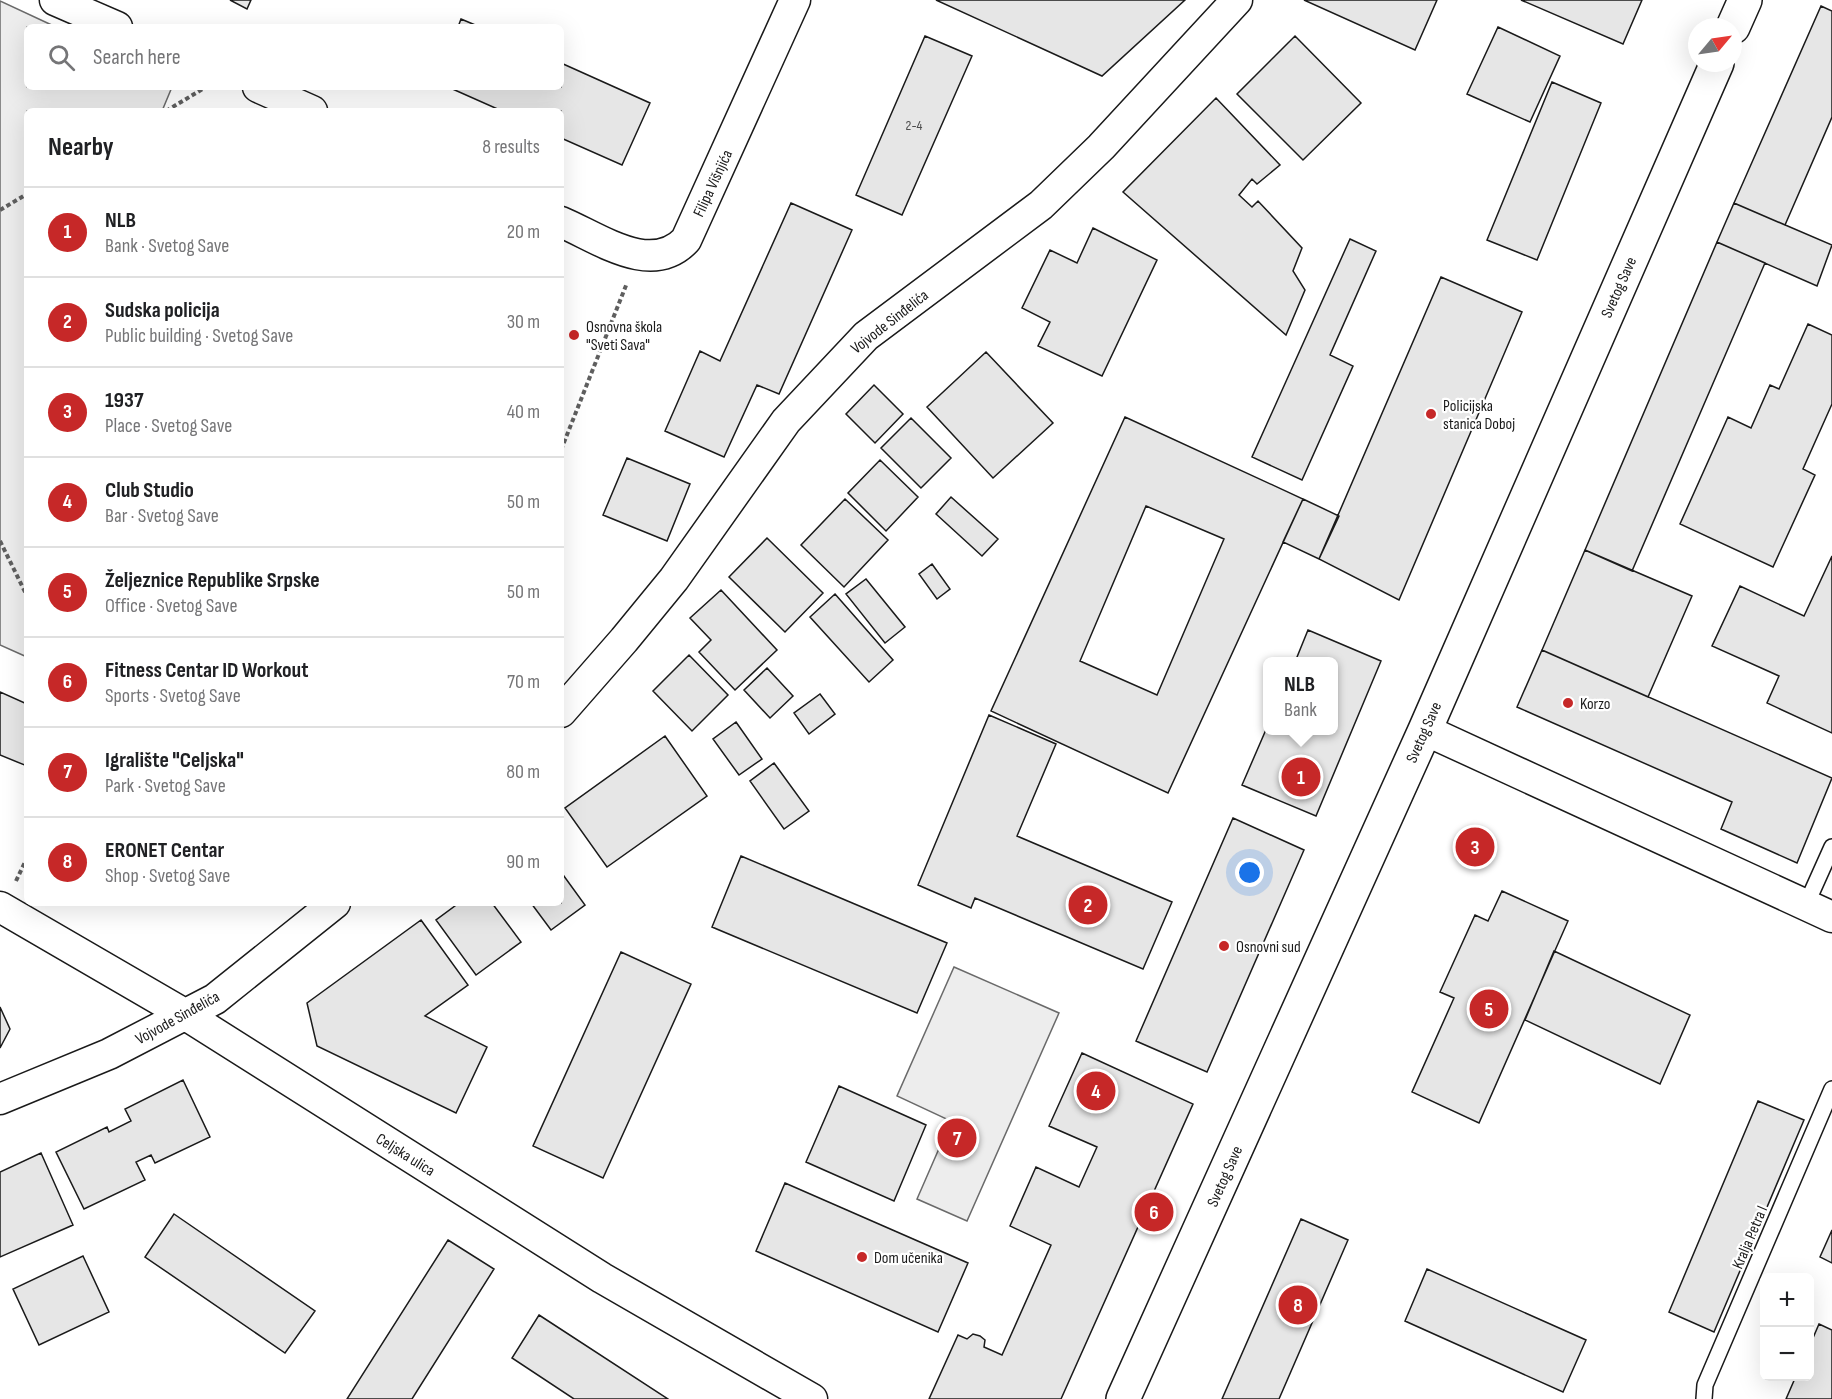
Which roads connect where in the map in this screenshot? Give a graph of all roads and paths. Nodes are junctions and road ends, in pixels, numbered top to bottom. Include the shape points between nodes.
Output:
1 (55, 0) edge
2 (795, 0) edge
3 (1237, 0) edge
4 (1745, 0) edge
5 (1737, 18) edge
6 (110, 24) edge
7 (1713, 72) edge
8 (201, 90) edge
9 (265, 90) edge
10 (171, 108) edge
11 (305, 108) edge
12 (24, 196) edge
13 (0, 210) edge
14 (564, 223) edge
15 (638, 256) junction
16 (564, 442) edge
17 (0, 541) edge
18 (24, 590) edge
19 (564, 708) edge
20 (1425, 730) junction
21 (1832, 847) edge
22 (24, 864) edge
23 (15, 881) dead end
24 (331, 906) edge
25 (0, 907) edge
26 (1819, 911) edge
27 (186, 1015) junction
28 (1832, 1089) edge
29 (0, 1099) edge
30 (812, 1399) edge
31 (1123, 1399) edge
32 (1704, 1399) edge

1 - 6 street
2 - 15 street, Filipa Višnjića via 686,240 663,256
3 - 19 street, Vojvode Sinđelića via 1101,147 1041,205 841,359 786,421 674,579
4 - 5 street
7 - 20 street, Svetog Save
8 - 10 path
9 - 11 street
12 - 13 path
14 - 15 street, Filipa Višnjića
15 - 16 path
17 - 18 path
20 - 26 street
20 - 31 street, Svetog Save
21 - 26 lane
22 - 23 path
24 - 27 street, Vojvode Sinđelića via 215,999
25 - 27 street, Celjska ulica
27 - 29 street, Vojvode Sinđelića via 109,1054
27 - 30 street, Celjska ulica via 602,1278
28 - 32 lane, Kralja Petra I via 1705,1385

